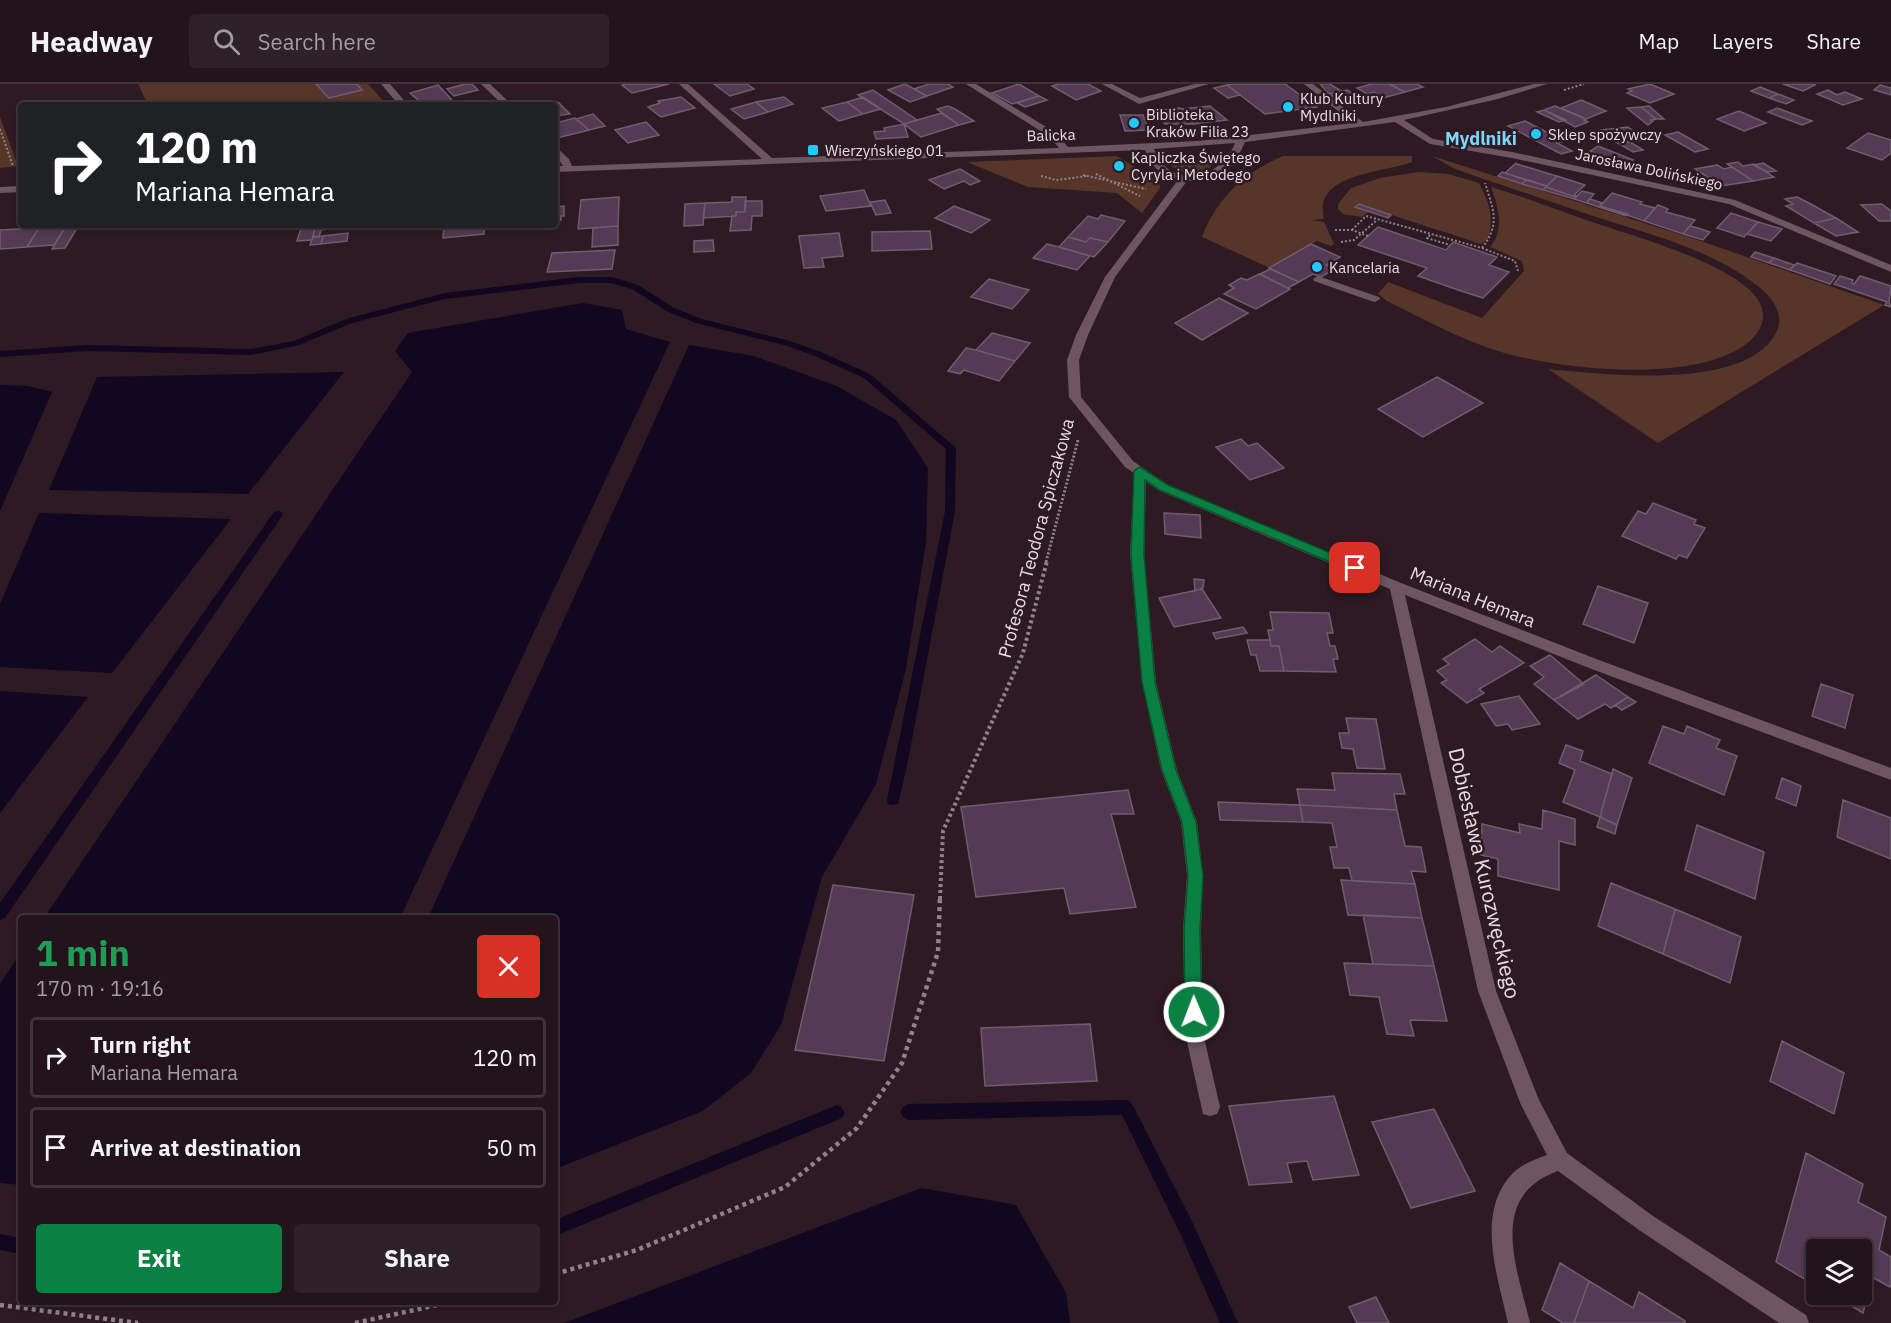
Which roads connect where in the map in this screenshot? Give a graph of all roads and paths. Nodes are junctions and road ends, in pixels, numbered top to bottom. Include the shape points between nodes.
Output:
1 (385, 84) edge
2 (485, 84) edge
3 (683, 84) edge
4 (970, 84) edge
5 (1106, 84) edge
6 (1205, 84) edge
7 (1308, 84) edge
8 (1543, 84) edge
9 (402, 102) edge
10 (505, 102) edge
11 (1396, 119) junction
12 (1361, 125) junction
13 (0, 129) edge
14 (1, 138) edge
15 (1241, 140) junction
16 (1148, 147) junction
17 (1064, 149) junction
18 (558, 152) edge
19 (770, 161) junction
20 (14, 166) dead end
21 (568, 168) junction
22 (558, 169) edge
23 (1086, 169) dead end
24 (1050, 174) dead end
25 (1042, 176) dead end
26 (1184, 179) junction
27 (1485, 183) dead end
28 (18, 189) edge
29 (0, 190) edge
30 (1143, 198) dead end
31 (1377, 220) junction
32 (1335, 230) dead end
33 (1352, 230) junction
34 (1362, 234) junction
35 (1430, 235) junction
36 (1368, 236) dead end
37 (1341, 242) dead end
38 (1450, 245) dead end
39 (1482, 248) junction
40 (1891, 269) edge
41 (1518, 271) dead end
42 (1318, 279) dead end
43 (1375, 299) dead end
44 (1087, 411) junction
45 (1140, 471) junction
46 (1396, 586) junction
47 (1891, 774) edge
48 (1210, 1107) dead end
49 (1560, 1160) junction
50 (558, 1273) edge
51 (0, 1305) edge
52 (437, 1305) edge
53 (138, 1323) edge
54 (355, 1323) edge
55 (1519, 1323) edge
56 (1798, 1323) edge

1 - 9 street
2 - 10 street
3 - 19 street
4 - 17 street via 1053,135
5 - 6 street via 1139,101
7 - 12 street
8 - 11 street, Balicka
11 - 12 street, Balicka
11 - 40 street, Jarosława Dolińskiego via 1430,141 1732,202
12 - 15 street, Balicka
13 - 14 path
14 - 20 path
15 - 16 street, Balicka
15 - 26 street via 1238,153 1218,172 1206,178
16 - 17 street, Balicka
16 - 26 street via 1158,167
17 - 19 street, Balicka
18 - 21 street
19 - 21 street, Balicka
21 - 22 street, Balicka
23 - 30 path
24 - 25 path
26 - 44 street, Mariana Hemara via 1110,277 1082,335 1073,360 1075,397
27 - 39 path via 1495,209 1491,239
28 - 29 street
31 - 33 path via 1366,216
31 - 34 path
31 - 35 path
32 - 33 path
33 - 34 path
34 - 36 path
34 - 37 path
35 - 38 path via 1427,238
35 - 39 path
39 - 41 path via 1515,261
42 - 43 street
44 - 45 street, Mariana Hemara via 1129,464
44 - 50 path, Profesora Teodora Spiczakowa via 1023,653 943,831 938,952 902,1063 857,1128 785,1187 637,1250
45 - 46 street, Mariana Hemara via 1164,488
45 - 48 street via 1137,555 1149,682 1169,770 1189,822 1195,876 1194,1033
46 - 47 street, Mariana Hemara
46 - 49 street, Dobiesława Kurozwęckiego via 1487,992 1532,1105
49 - 55 street via 1536,1169 1517,1183 1504,1207 1501,1236
49 - 56 street, Dobiesława Kurozwęckiego via 1646,1223
51 - 53 path
52 - 54 path

